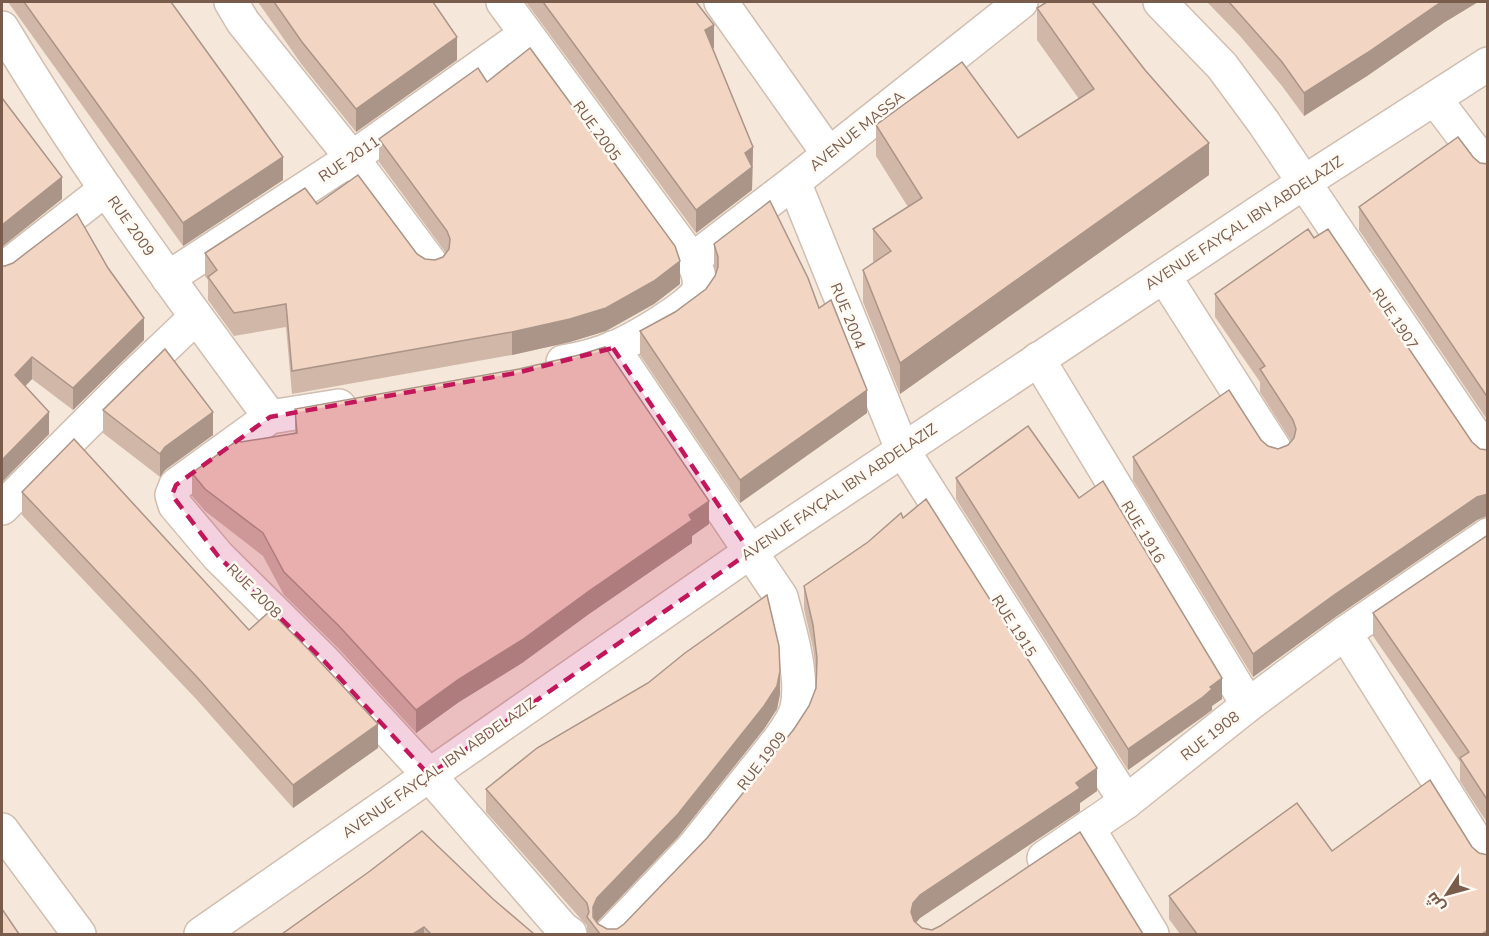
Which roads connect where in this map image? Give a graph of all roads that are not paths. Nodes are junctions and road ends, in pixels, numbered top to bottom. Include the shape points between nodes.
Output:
1 (231, 2) edge
2 (503, 2) edge
3 (721, 2) edge
4 (1021, 2) edge
5 (1160, 2) edge
6 (2, 28) edge
7 (526, 34) junction
8 (1488, 64) edge
9 (13, 73) edge
10 (1435, 99) junction
11 (828, 153) junction
12 (352, 158) junction
13 (1488, 170) edge
14 (794, 182) junction
15 (1303, 183) junction
16 (106, 189) junction
17 (692, 260) junction
18 (432, 265) edge
19 (2, 270) edge
20 (1164, 276) junction
21 (168, 278) junction
22 (196, 317) junction
23 (614, 348) junction
24 (1038, 359) junction
25 (540, 368) edge
26 (372, 400) edge
27 (270, 417) junction
28 (902, 449) junction
29 (1277, 453) edge
30 (1488, 455) edge
31 (2, 508) edge
32 (1488, 535) edge
33 (750, 552) junction
34 (1345, 633) junction
35 (1248, 705) junction
36 (429, 775) junction
37 (1126, 802) junction
38 (1088, 828) junction
39 (2, 830) edge
40 (1488, 860) edge
41 (1019, 874) edge
42 (79, 934) edge
43 (201, 934) edge
44 (570, 934) edge
45 (611, 934) edge
46 (1152, 934) edge

1 - 12 street
2 - 7 street, RUE 2005
3 - 11 street
4 - 11 street, AVENUE MASSA
5 - 15 street, RUE 1907 via 1222,66
6 - 9 street, RUE 2009
7 - 12 street, RUE 2011
7 - 17 street, RUE 2005
8 - 10 street, AVENUE FAYÇAL IBN ABDELAZIZ
9 - 16 street, RUE 2009
10 - 13 street
10 - 15 street, AVENUE FAYÇAL IBN ABDELAZIZ
11 - 14 street, AVENUE MASSA
12 - 18 street
12 - 21 street, RUE 2011
14 - 17 street, AVENUE MASSA
14 - 28 street, RUE 2004
15 - 20 street, AVENUE FAYÇAL IBN ABDELAZIZ
15 - 30 street, RUE 1907
16 - 19 street
16 - 21 street, RUE 2009
17 - 23 street via 699,280 694,297 664,320
20 - 24 street, AVENUE FAYÇAL IBN ABDELAZIZ
20 - 29 street
21 - 22 street, RUE 2009
22 - 27 street, RUE 2009
22 - 31 street
23 - 25 street
23 - 33 street, RUE 1909
24 - 28 street, AVENUE FAYÇAL IBN ABDELAZIZ
24 - 35 street, RUE 1916
26 - 27 street
27 - 36 street, RUE 2008 via 176,485 172,495 175,506 218,556 325,662
28 - 33 street, AVENUE FAYÇAL IBN ABDELAZIZ
28 - 37 street, RUE 1915
32 - 34 street, RUE 1908
33 - 36 street, AVENUE FAYÇAL IBN ABDELAZIZ
33 - 45 street, RUE 1909 via 781,597 796,668 797,708 779,741 692,849
34 - 35 street, RUE 1908
34 - 40 street
35 - 37 street, RUE 1908
36 - 43 street, AVENUE FAYÇAL IBN ABDELAZIZ
36 - 44 street
37 - 38 street, RUE 1908
38 - 41 street, RUE 1908
38 - 46 street
39 - 42 street

